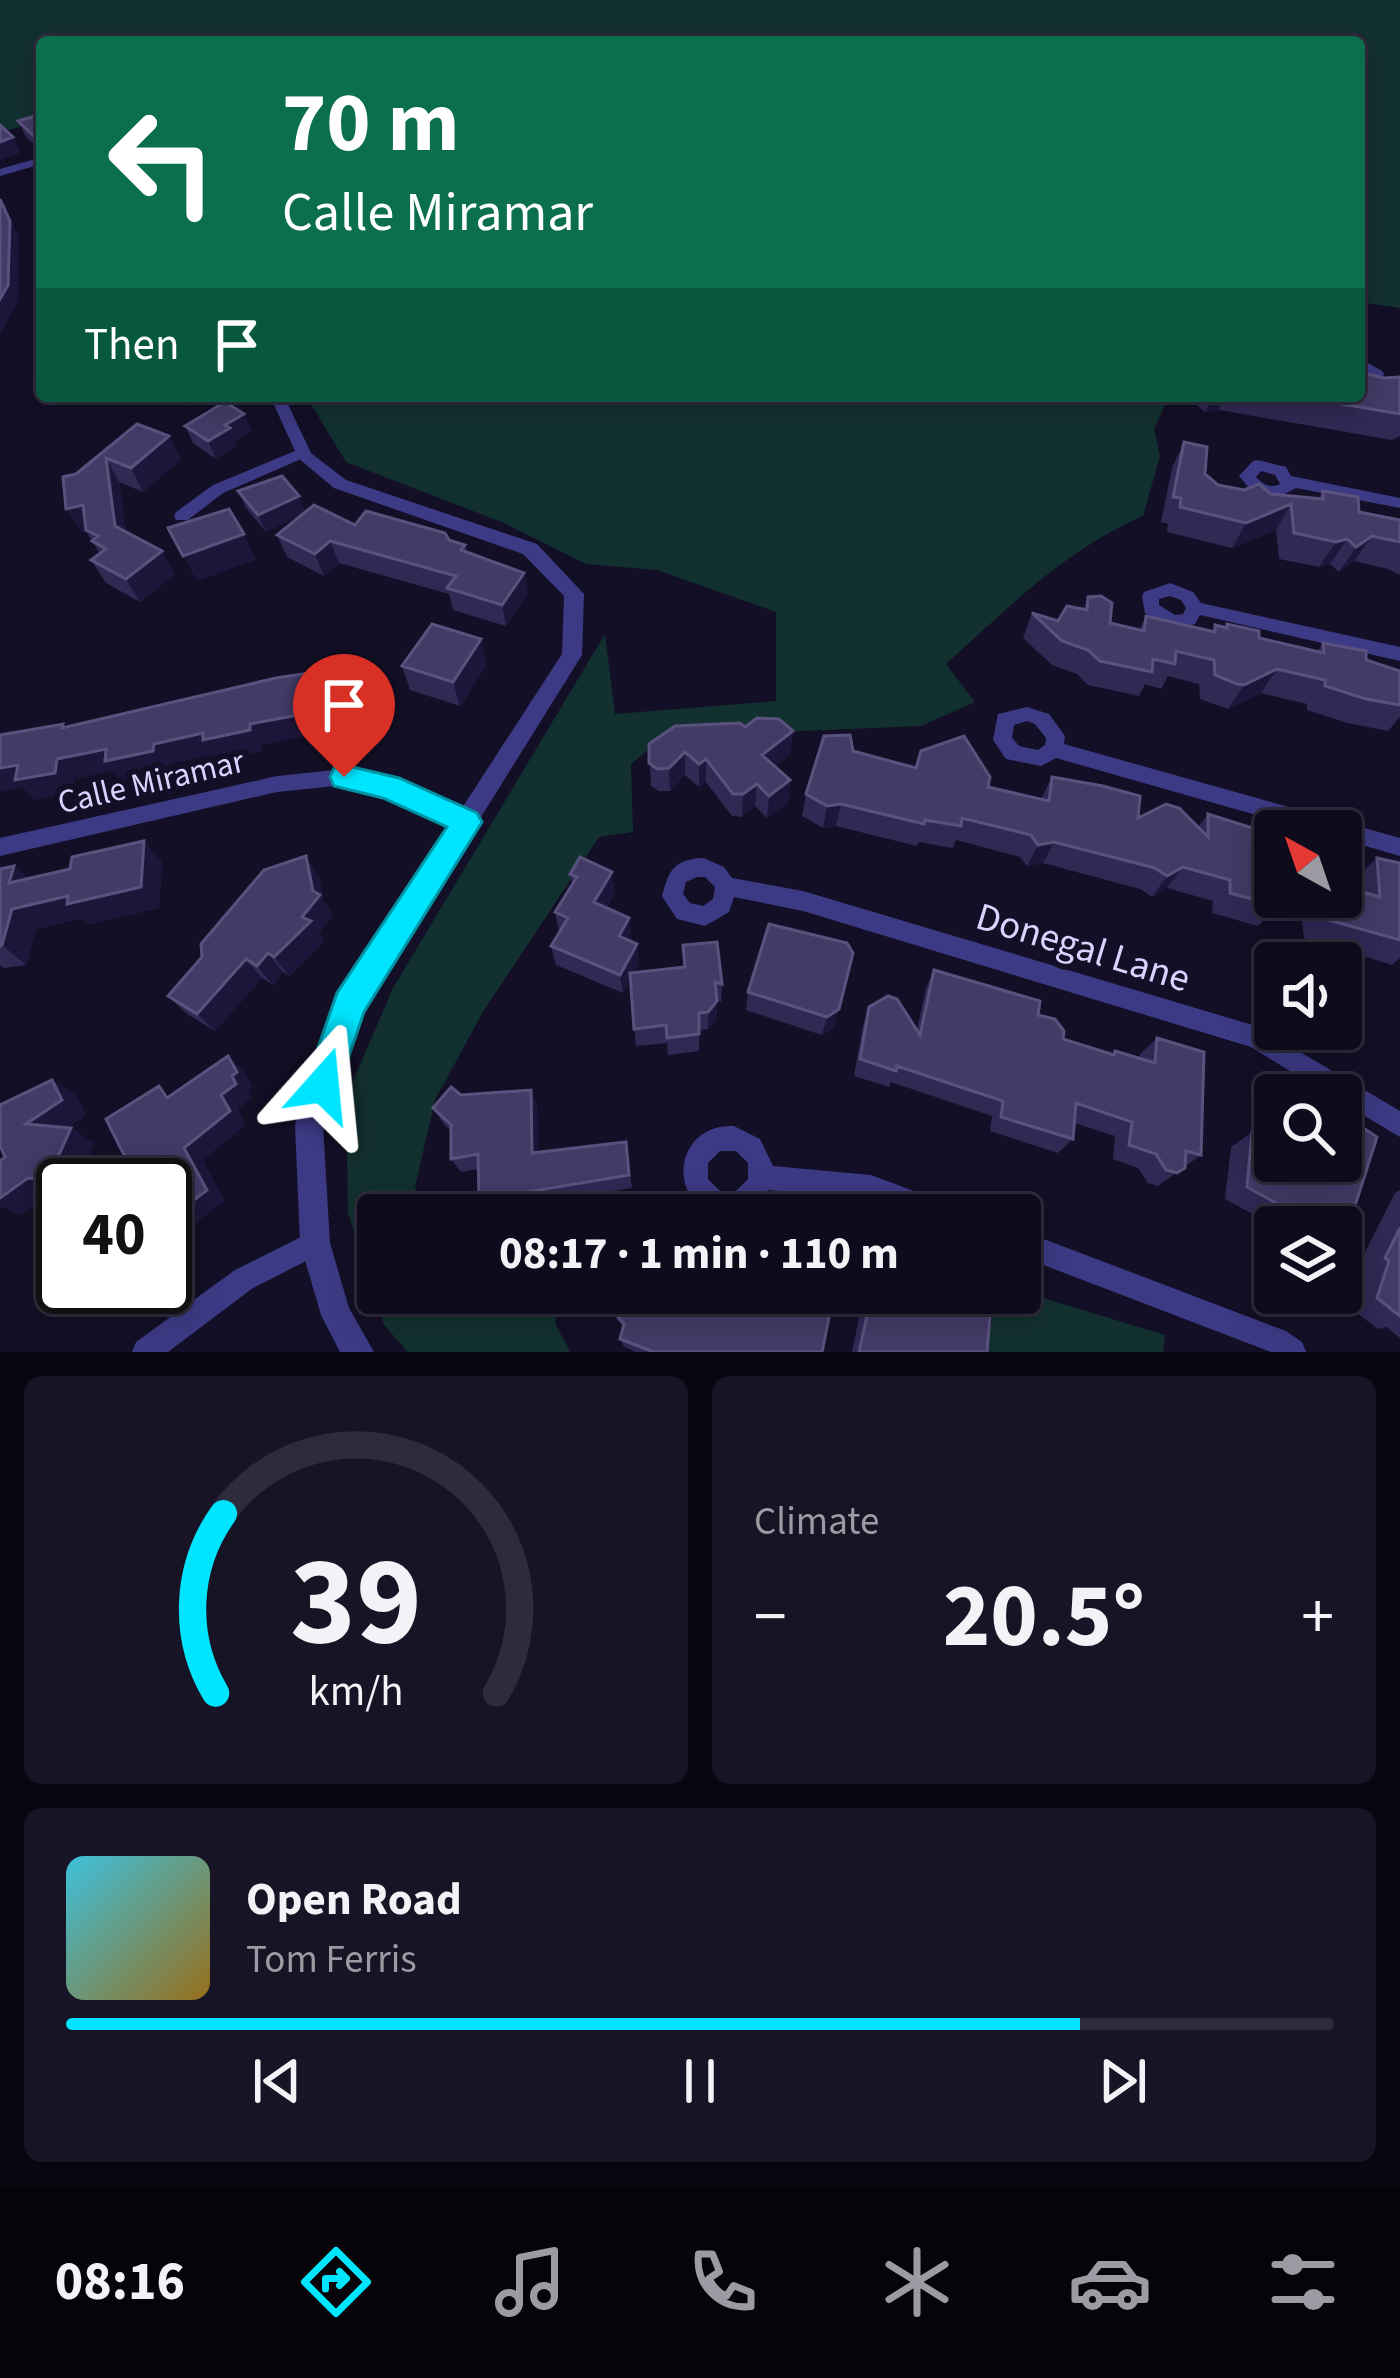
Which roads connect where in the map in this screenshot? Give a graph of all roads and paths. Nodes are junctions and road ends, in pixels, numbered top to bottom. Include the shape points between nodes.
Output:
1 (36, 162) edge
2 (0, 173) edge
3 (1365, 366) edge
4 (1377, 374) junction
5 (1400, 377) edge
6 (1365, 382) edge
7 (281, 402) edge
8 (303, 453) junction
9 (1289, 481) dead end
10 (1400, 503) edge
11 (182, 516) dead end
12 (1195, 608) dead end
13 (1400, 653) edge
14 (1053, 749) dead end
15 (467, 822) junction
16 (0, 847) edge
17 (1400, 847) edge
18 (726, 886) dead end
19 (1400, 1125) edge
20 (760, 1178) dead end
21 (890, 1194) edge
22 (315, 1243) junction
23 (1041, 1251) edge
24 (177, 1342) edge
25 (146, 1352) edge
26 (358, 1352) edge
27 (1292, 1352) edge

1 - 2 street
3 - 4 street
4 - 5 street
4 - 6 street
7 - 8 street
8 - 11 street via 218,489
8 - 15 street via 340,484 530,549 574,594 572,655
9 - 10 street
12 - 13 street
14 - 17 street
15 - 16 street, Calle Miramar via 344,777 278,784
15 - 22 street via 349,1004 309,1125
18 - 19 street, Donegal Lane via 803,901 1256,1037
20 - 21 street
22 - 24 street via 244,1280
22 - 26 street via 336,1315
23 - 27 street
24 - 25 street

